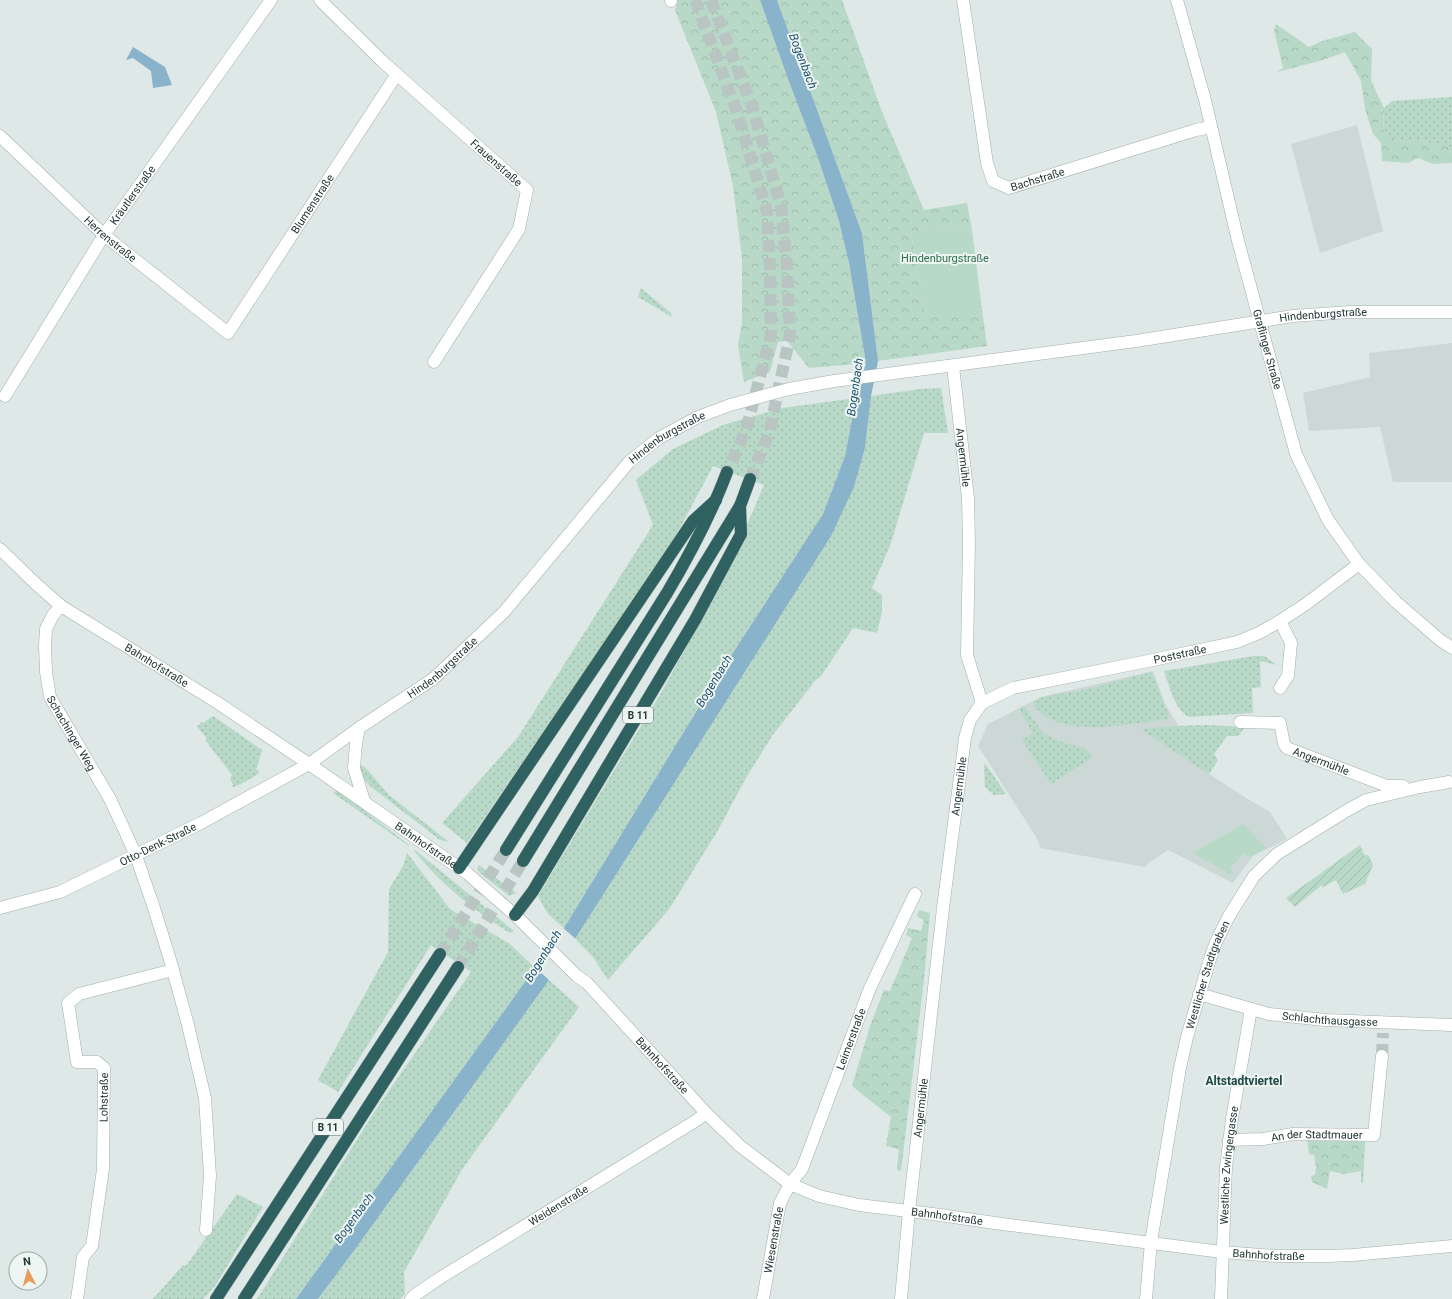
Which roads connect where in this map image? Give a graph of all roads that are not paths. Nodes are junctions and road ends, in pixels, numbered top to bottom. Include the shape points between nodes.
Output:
1 (271, 0) edge
2 (320, 0) edge
3 (963, 0) edge
4 (1177, 0) edge
5 (397, 74) junction
6 (1211, 126) junction
7 (0, 136) edge
8 (104, 235) junction
9 (1452, 312) edge
10 (1261, 321) junction
11 (228, 333) joint
12 (434, 362) dead end
13 (953, 366) junction
14 (5, 396) dead end
15 (727, 472) tunnel mouth
16 (750, 479) tunnel mouth
17 (716, 500) junction
18 (740, 506) junction
19 (0, 550) edge
20 (1359, 564) junction
21 (61, 606) junction
22 (1280, 621) junction
23 (1452, 648) edge
24 (1280, 688) dead end
25 (982, 703) junction
26 (1240, 722) dead end
27 (359, 728) junction
28 (309, 764) junction
29 (1451, 782) edge
30 (1420, 787) junction
31 (364, 802) junction
32 (506, 850) tunnel mouth
33 (136, 856) junction
34 (524, 861) tunnel mouth
35 (459, 868) junction
36 (915, 894) dead end
37 (0, 908) edge
38 (515, 915) junction
39 (440, 954) tunnel mouth
40 (458, 967) tunnel mouth
41 (173, 970) junction
42 (1204, 996) junction
43 (1251, 1009) junction
44 (1452, 1025) edge
45 (1382, 1056) tunnel mouth
46 (706, 1113) junction
47 (1229, 1140) junction
48 (790, 1184) junction
49 (909, 1211) junction
50 (206, 1230) dead end
51 (1151, 1242) junction
52 (1452, 1246) edge
53 (1222, 1252) junction
54 (77, 1299) edge
55 (216, 1299) edge
56 (244, 1299) edge
57 (411, 1299) edge
58 (763, 1299) edge
59 (901, 1299) edge
60 (1146, 1299) edge
61 (1221, 1299) edge

1 - 8 street, Kräutlerstraße
2 - 5 street, Frauenstraße
3 - 6 street, Bachstraße via 987,163 993,181 1009,188
4 - 6 street, Graflinger Straße
5 - 11 street, Blumenstraße
5 - 12 street, Frauenstraße via 527,190 519,229
6 - 10 street, Graflinger Straße via 1238,241
7 - 8 street, Herrenstraße
8 - 11 street, Herrenstraße
8 - 14 street, Kräutlerstraße
9 - 10 street, Hindenburgstraße via 1350,312
10 - 13 street, Hindenburgstraße
10 - 20 street, Graflinger Straße via 1296,454 1328,520
13 - 25 street, Angermühle via 968,498 967,655
13 - 27 street, Hindenburgstraße via 789,389 730,405 698,417 659,438 629,462 504,612 433,679
15 - 17 highway
16 - 18 highway, B 11
17 - 32 highway via 692,551 667,594
17 - 35 highway via 694,521
18 - 34 highway, B 11
18 - 38 highway, B 11 via 741,534 695,620 533,891
19 - 21 street, Bahnhofstraße
20 - 22 street, Poststraße
20 - 23 street, Graflinger Straße via 1396,602
21 - 28 street, Bahnhofstraße via 218,703
21 - 33 street, Schachinger Weg via 46,629 46,672 50,697 110,799
22 - 24 street via 1292,643 1288,676
22 - 25 street, Poststraße via 1237,642 1013,688
25 - 49 street, Angermühle via 970,720 965,738
26 - 30 street, Angermühle via 1280,723 1287,748 1386,786
27 - 28 street, Hindenburgstraße
27 - 31 street via 354,768
28 - 31 street, Bahnhofstraße
28 - 33 street, Otto-Denk-Straße
29 - 30 street, Westlicher Stadtgraben
30 - 42 street, Westlicher Stadtgraben via 1366,800 1277,854 1254,876 1216,942
31 - 35 street, Bahnhofstraße
33 - 37 street, Otto-Denk-Straße via 60,892
33 - 41 street
35 - 38 street, Bahnhofstraße
36 - 48 street, Leimerstraße via 870,988 802,1169
38 - 46 street, Bahnhofstraße via 590,987
39 - 55 highway, B 11
40 - 56 highway, B 11
41 - 50 street via 205,1098 210,1176
41 - 54 street, Lohstraße via 79,994 68,1003 77,1062 97,1062 104,1068 103,1169 92,1246 83,1257
42 - 43 street, Schlachthausgasse
42 - 51 street, Westlicher Stadtgraben via 1187,1037 1180,1068
43 - 44 street, Schlachthausgasse via 1269,1014 1383,1028
43 - 47 street, Westliche Zwingergasse
45 - 47 street, An der Stadtmauer via 1374,1135 1293,1134
46 - 48 street, Bahnhofstraße via 740,1146
46 - 57 street, Weidenstraße via 440,1278
47 - 53 street, Westliche Zwingergasse
48 - 49 street, Bahnhofstraße via 819,1196 853,1204
48 - 58 street, Wiesenstraße via 780,1203
49 - 51 street, Bahnhofstraße
49 - 59 street, Angermühle
51 - 53 street, Bahnhofstraße
51 - 60 street, Westlicher Stadtgraben
52 - 53 street, Bahnhofstraße via 1334,1255 1276,1256
53 - 61 street, Westliche Zwingergasse

